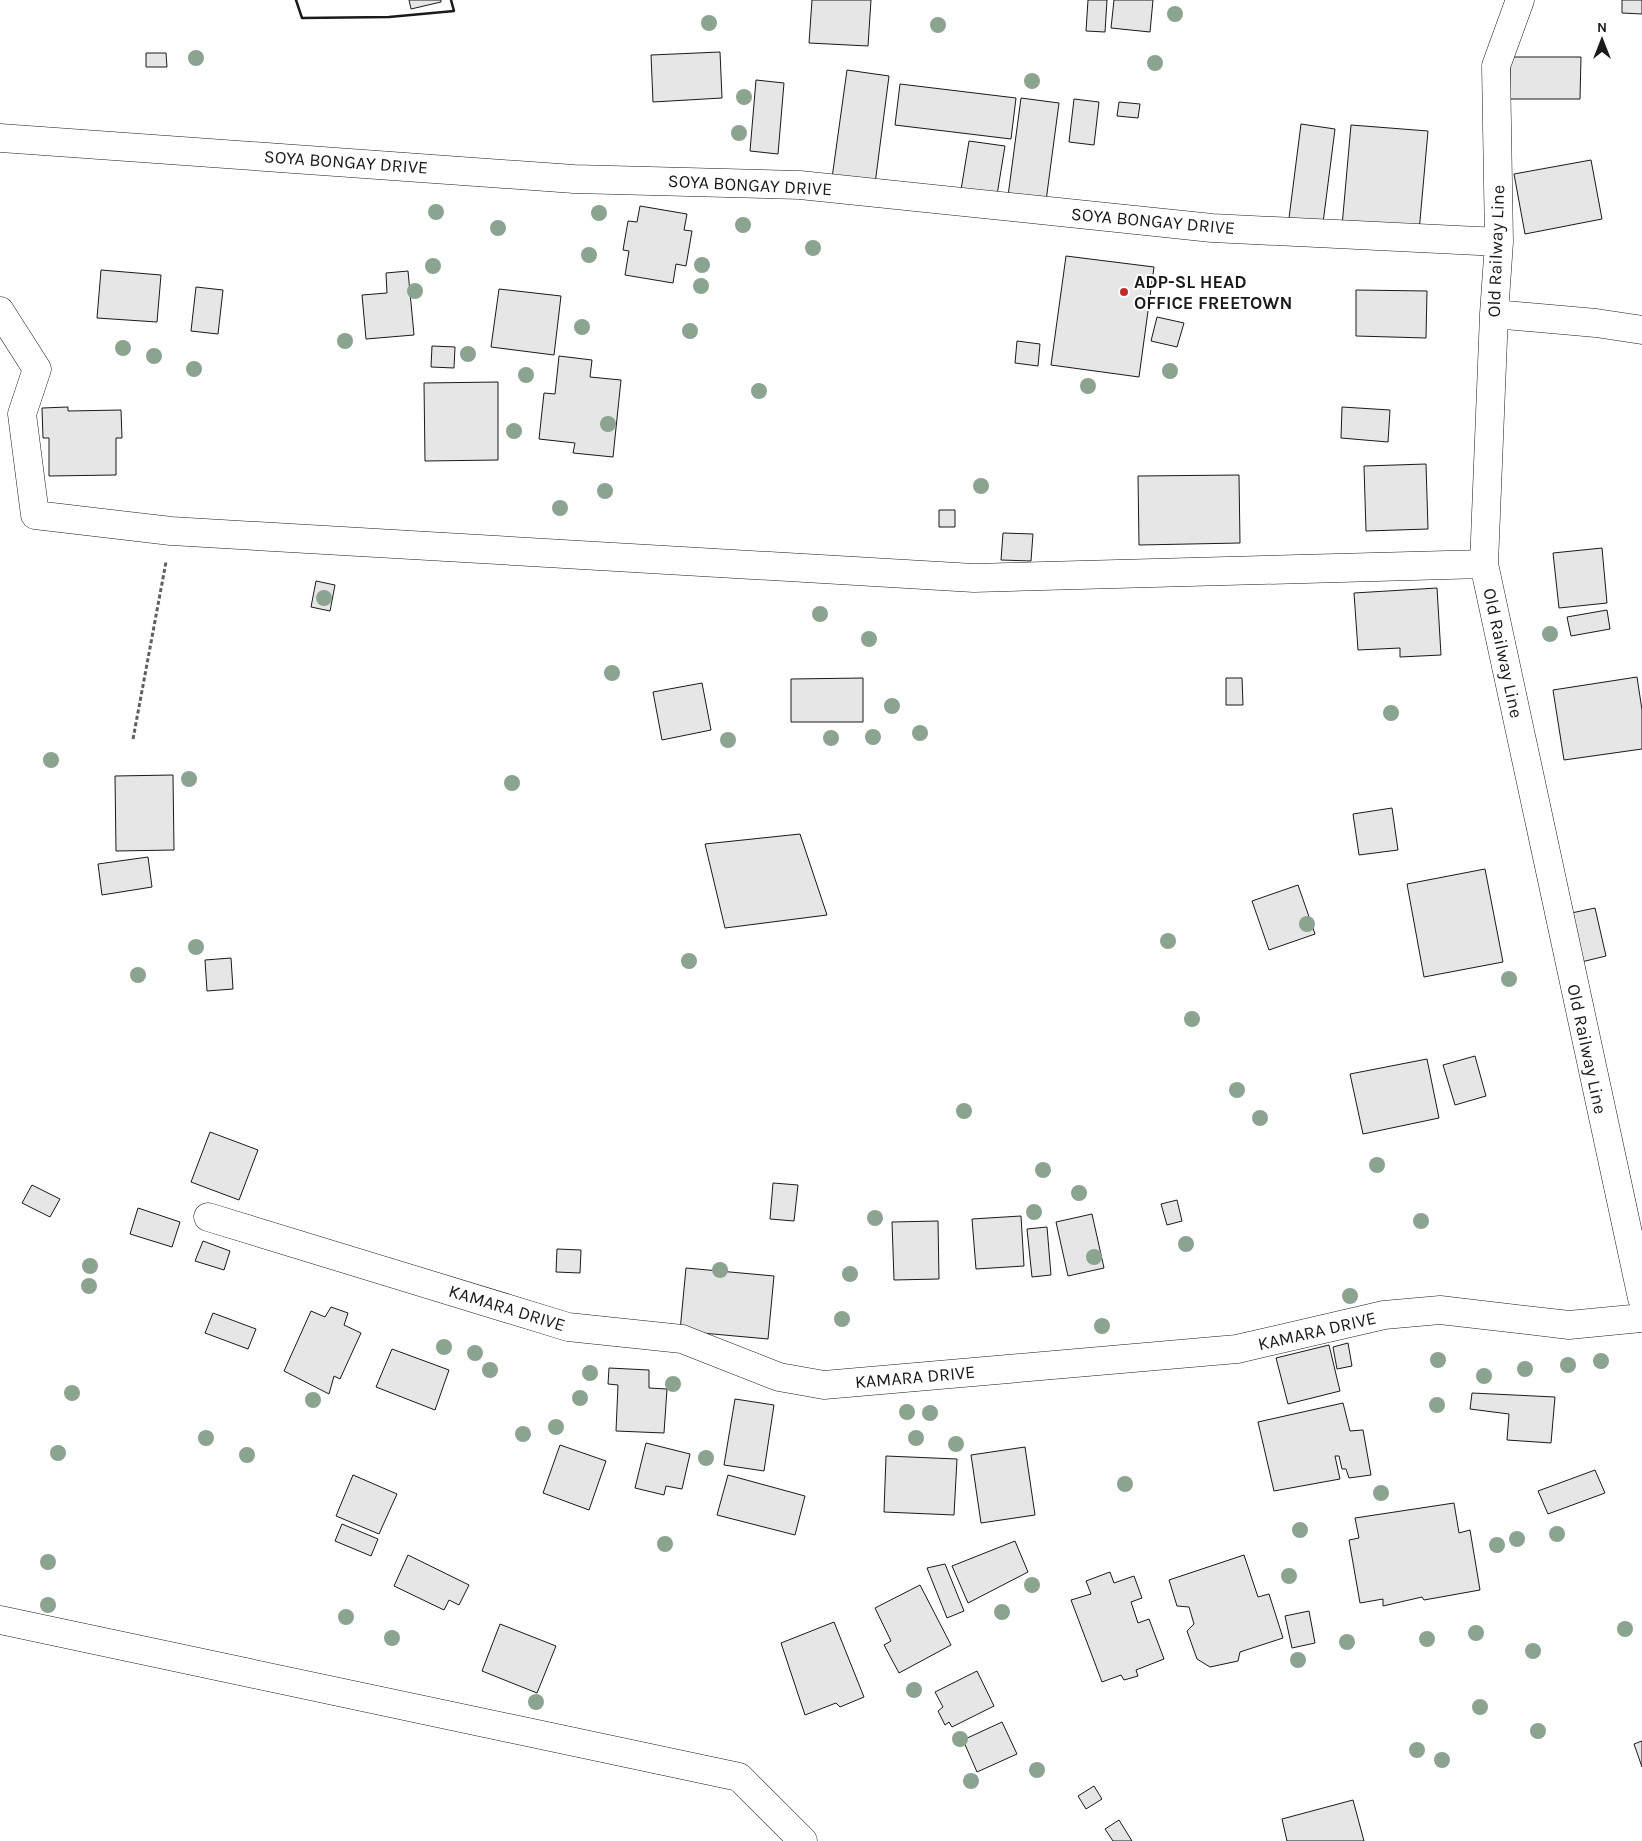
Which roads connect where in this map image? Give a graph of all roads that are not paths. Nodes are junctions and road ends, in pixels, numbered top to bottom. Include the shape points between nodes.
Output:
1 (1520, 0) edge
2 (0, 138) edge
3 (1499, 242) junction
4 (0, 311) edge
5 (1494, 314) junction
6 (1642, 330) edge
7 (1484, 564) junction
8 (208, 1217) dead end
9 (1642, 1298) edge
10 (1642, 1318) edge
11 (0, 1620) edge
12 (803, 1841) edge

1 - 3 street, Old Railway Line via 1496,66
2 - 3 street, SOYA BONGAY DRIVE via 574,179 800,185 1212,228
3 - 5 street, Old Railway Line
4 - 7 street via 37,369 22,414 35,516 171,531 974,578
5 - 6 street
5 - 7 street, Old Railway Line
7 - 9 street, Old Railway Line
8 - 10 street, KAMARA DRIVE via 568,1327 682,1339 779,1377 824,1385 1236,1349 1384,1315 1440,1310 1569,1325
11 - 12 street via 738,1777

